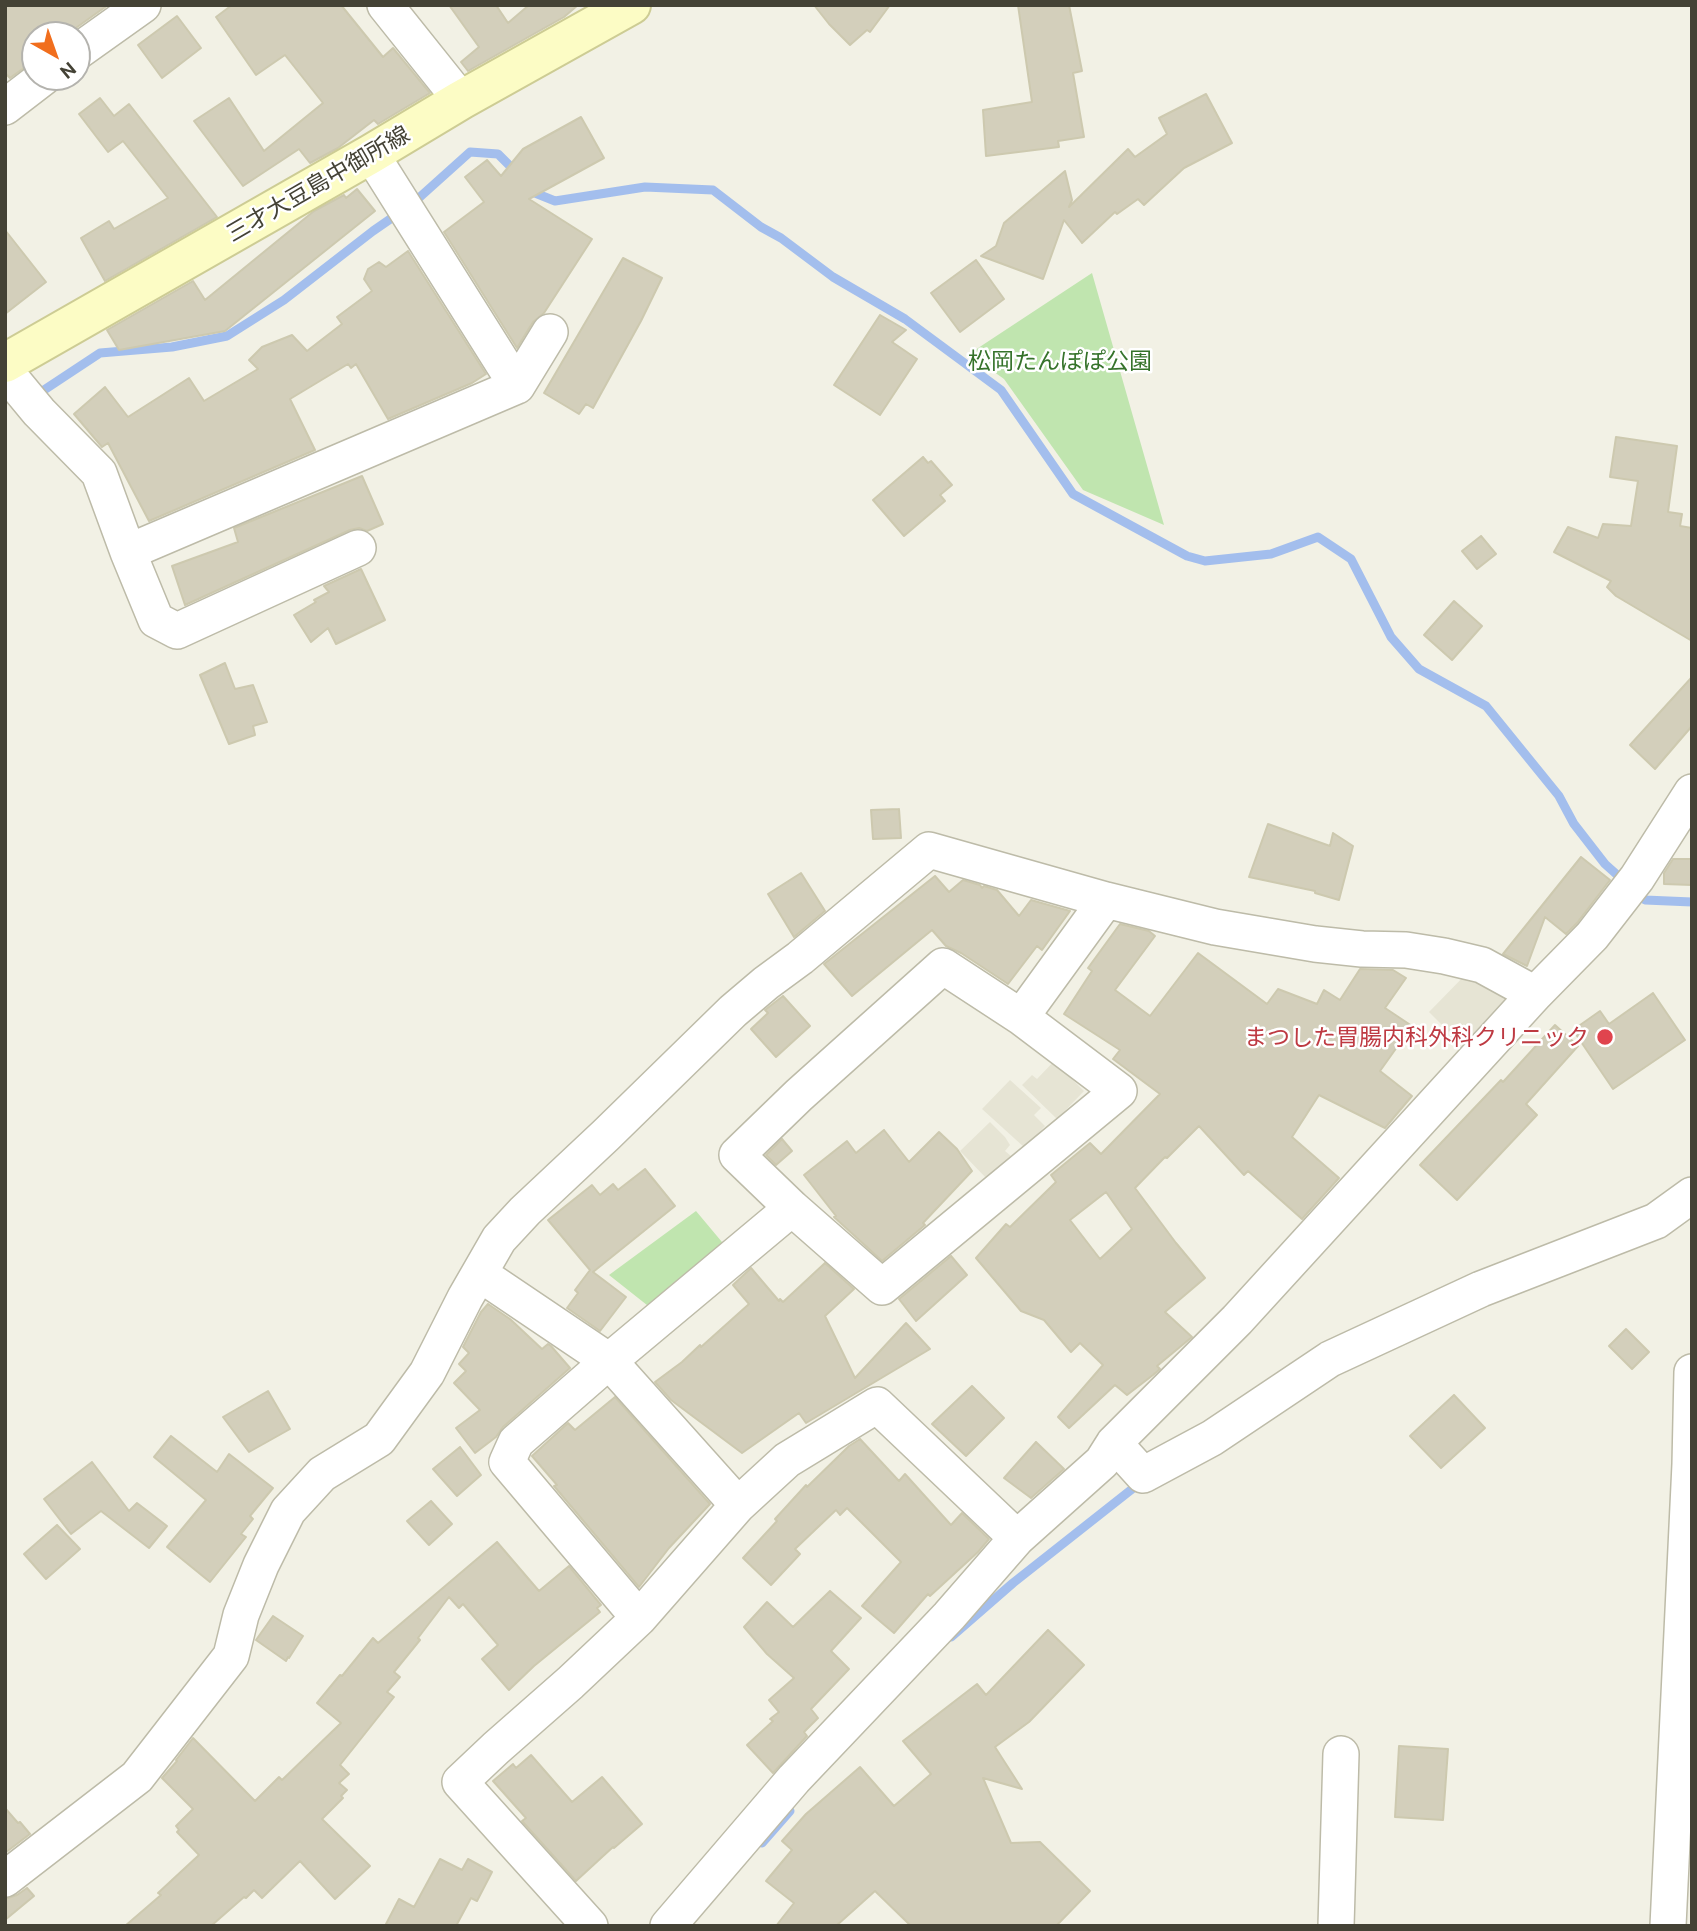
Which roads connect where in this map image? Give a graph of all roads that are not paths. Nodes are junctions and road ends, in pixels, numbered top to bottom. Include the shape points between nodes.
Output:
1 (143, 5) edge
2 (385, 5) edge
3 (631, 5) edge
4 (91, 42) edge
5 (26, 91) edge
6 (461, 100) junction
7 (5, 107) edge
8 (371, 154) junction
9 (550, 332) dead end
10 (5, 363) edge
11 (5, 371) edge
12 (517, 386) junction
13 (358, 548) dead end
14 (128, 552) junction
15 (1692, 792) edge
16 (1106, 900) junction
17 (1535, 994) junction
18 (1021, 1017) junction
19 (1692, 1195) edge
20 (792, 1209) junction
21 (480, 1274) junction
22 (609, 1361) junction
23 (1692, 1372) edge
24 (1114, 1443) junction
25 (1691, 1464) edge
26 (738, 1504) junction
27 (1017, 1538) junction
28 (639, 1618) junction
29 (1340, 1754) dead end
30 (5, 1879) edge
31 (590, 1926) edge
32 (668, 1926) edge
33 (1336, 1926) edge
34 (1668, 1926) edge

1 - 4 street
2 - 6 street
3 - 6 main road, 三才大豆島中御所線
5 - 7 street
6 - 8 main road, 三才大豆島中御所線
8 - 10 main road, 三才大豆島中御所線
8 - 12 street
9 - 12 street
11 - 14 street via 99,473
12 - 14 street
13 - 14 street via 177,631 156,620
15 - 17 street via 1631,886 1592,936
16 - 17 street via 1215,927 1482,964
16 - 18 street
16 - 21 street via 929,850 733,1011 524,1210 499,1239
17 - 24 street via 1237,1320
18 - 20 street via 943,965 737,1155
18 - 20 street via 1119,1091 883,1287
19 - 24 street via 1656,1221 1481,1289 1330,1359 1212,1438 1143,1475
20 - 22 street
21 - 22 street
21 - 30 street via 428,1373 379,1439 322,1474 288,1511 241,1615 231,1656 137,1777
22 - 26 street
22 - 28 street via 516,1443 507,1462
23 - 25 street
24 - 27 street via 1102,1462
25 - 34 street
26 - 27 street via 787,1460 877,1405
26 - 28 street
27 - 32 street via 794,1779
28 - 31 street via 460,1782
29 - 33 street

